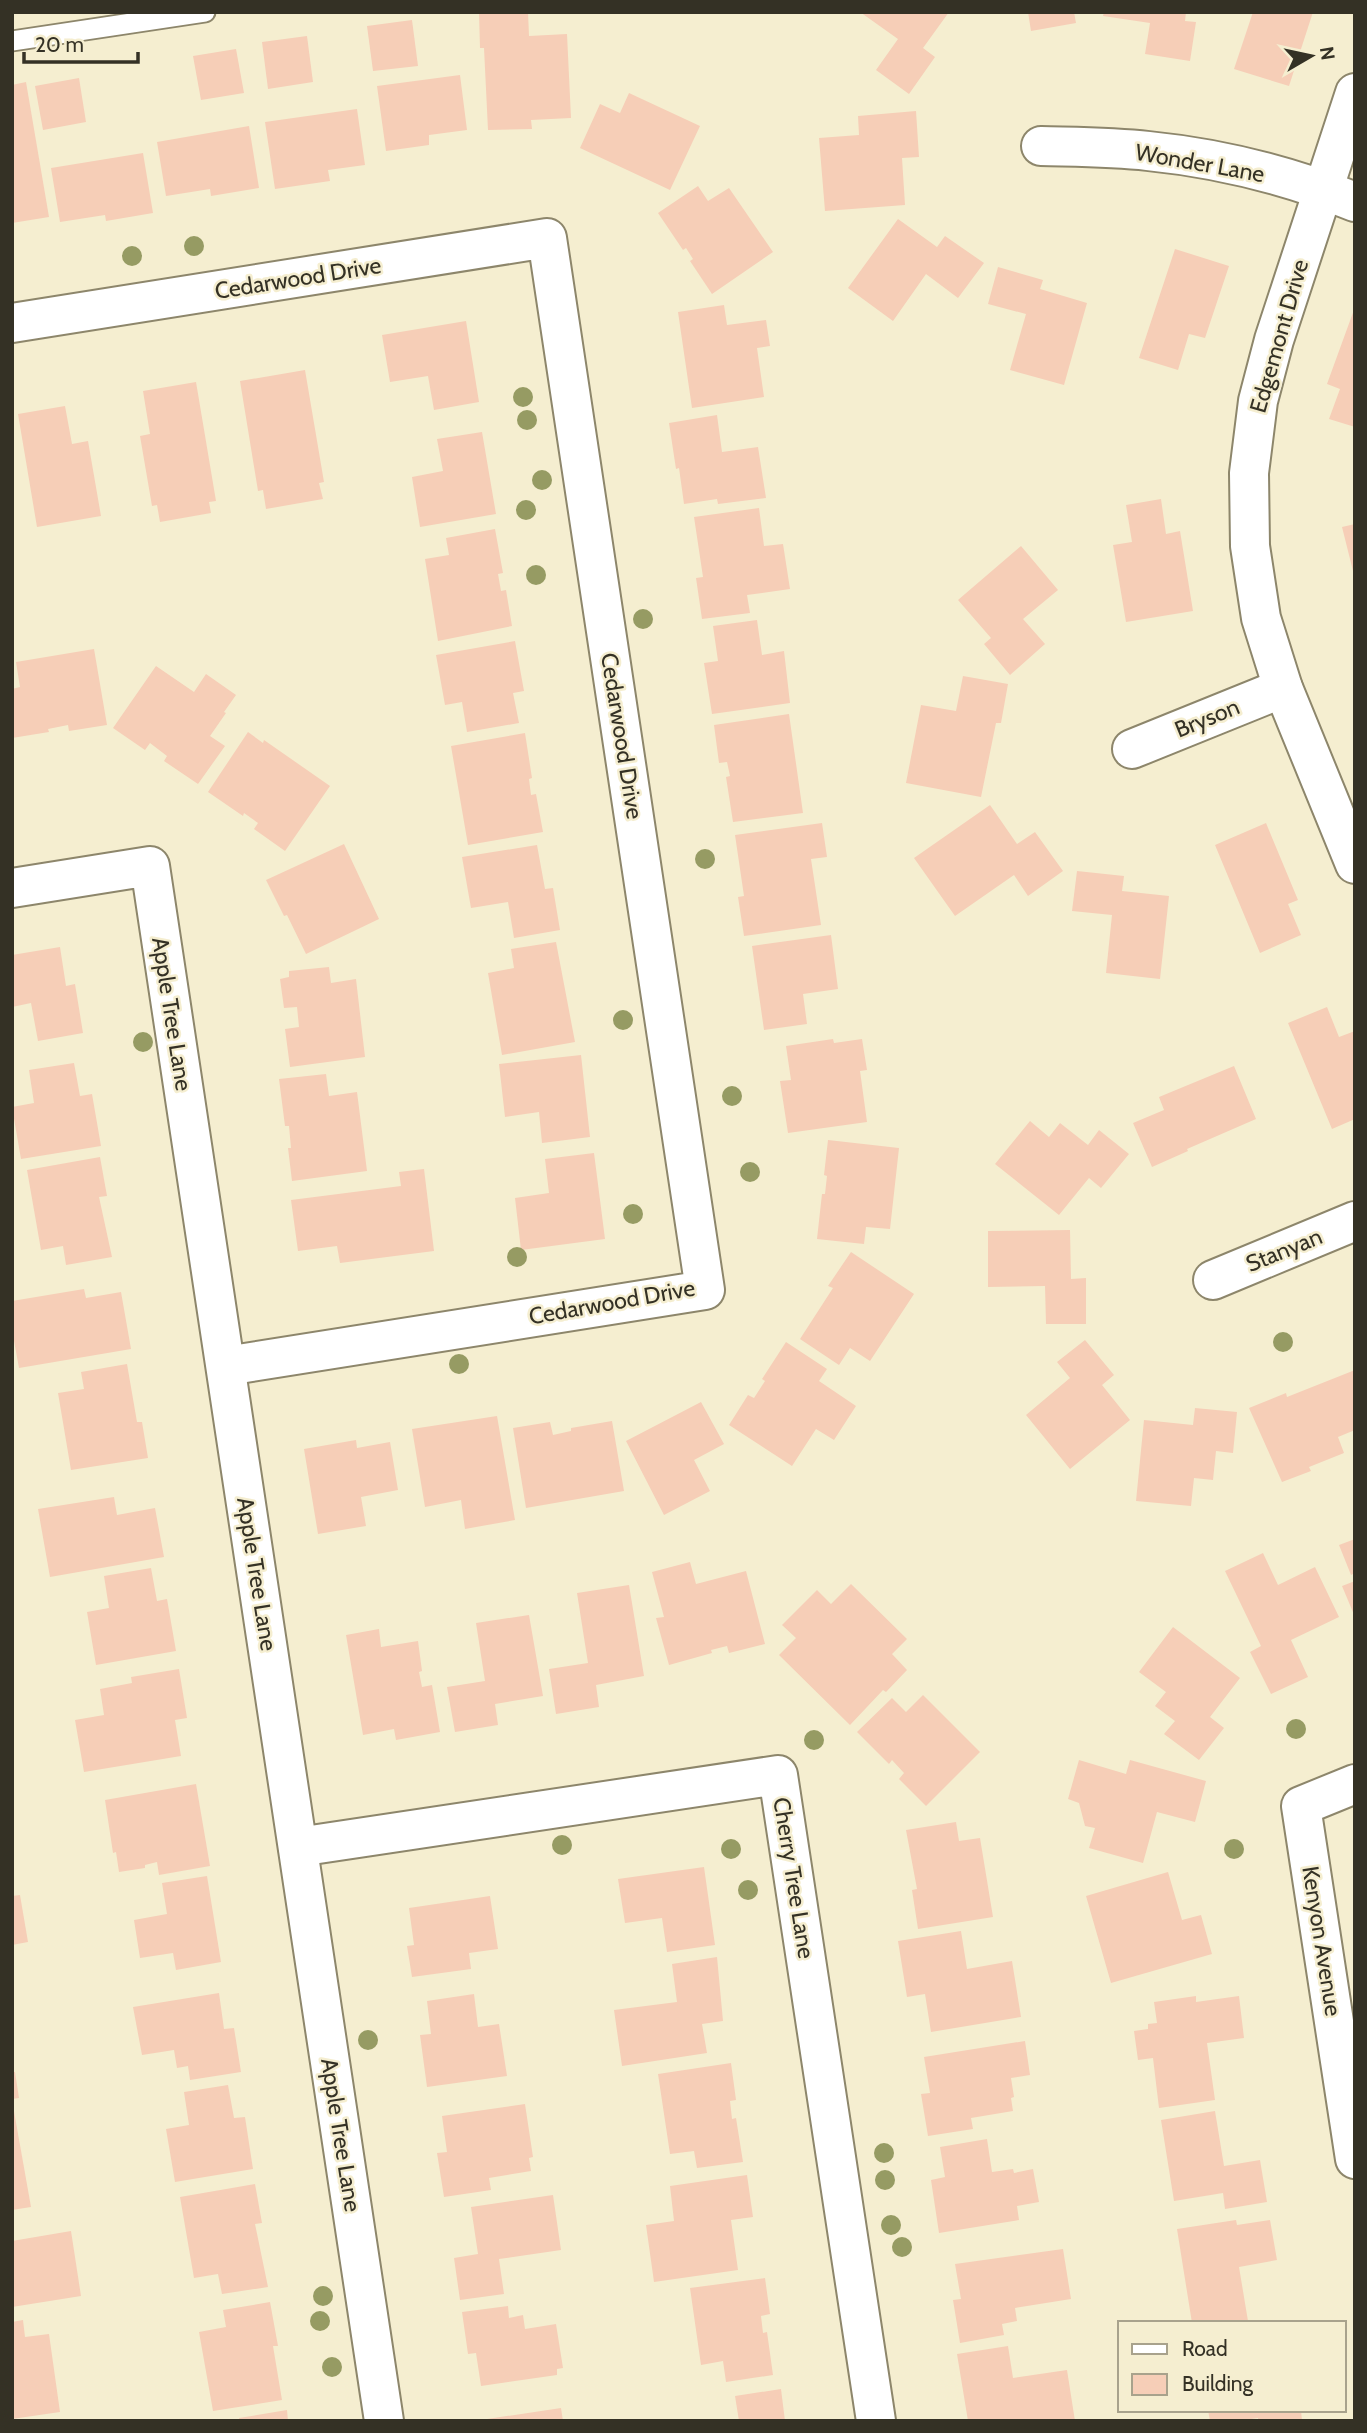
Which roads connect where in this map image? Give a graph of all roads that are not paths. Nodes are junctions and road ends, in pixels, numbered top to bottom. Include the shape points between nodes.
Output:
1 (205, 12) edge
2 (12, 41) edge
3 (1355, 93) edge
4 (1041, 145) dead end
5 (1339, 196) edge
6 (12, 323) edge
7 (1283, 688) junction
8 (1132, 749) dead end
9 (1355, 864) edge
10 (12, 888) edge
11 (1355, 1221) edge
12 (1213, 1280) dead end
13 (226, 1366) junction
14 (1355, 1784) edge
15 (298, 1847) junction
16 (1355, 2160) edge
17 (384, 2421) edge
18 (876, 2421) edge

1 - 2 lane
3 - 5 street, Edgemont Drive
4 - 5 street, Wonder Lane via 1149,151 1240,166
5 - 7 street, Edgemont Drive via 1273,340 1258,401 1249,473 1255,582
6 - 13 street, Cedarwood Drive via 547,238 705,1290
7 - 8 street, Bryson
7 - 9 street, Edgemont Drive
10 - 13 street, Apple Tree Lane via 150,866
11 - 12 street, Stanyan
13 - 15 street, Apple Tree Lane
14 - 16 street, Kenyon Avenue via 1301,1806
15 - 17 street, Apple Tree Lane
15 - 18 street, Cherry Tree Lane via 778,1775

